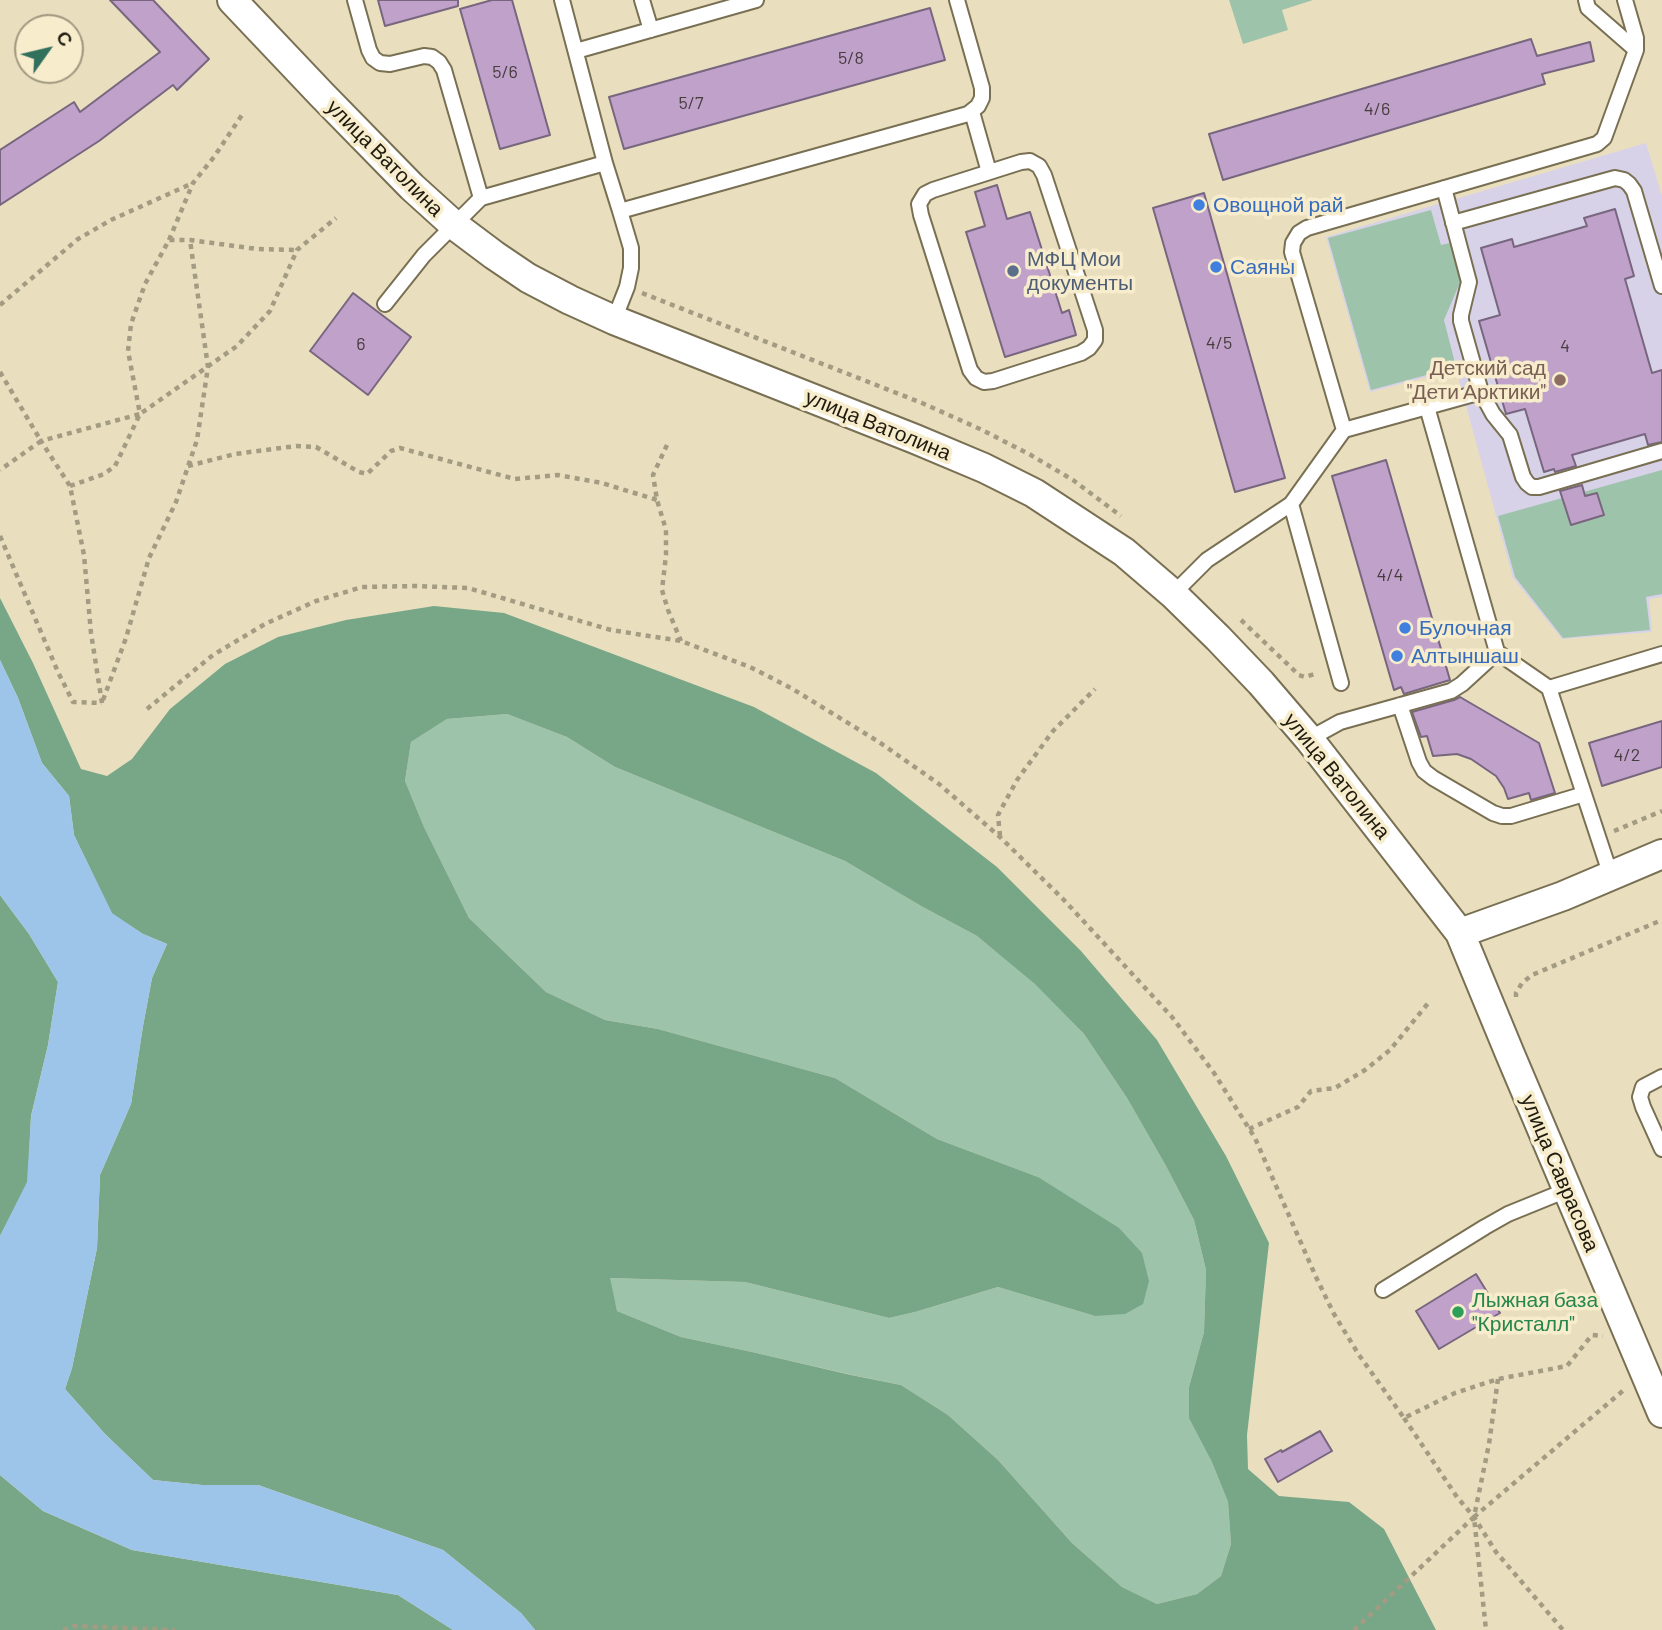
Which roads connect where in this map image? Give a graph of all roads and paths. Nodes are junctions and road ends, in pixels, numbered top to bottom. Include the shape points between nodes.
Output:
1 (232, 0) edge
2 (355, 0) edge
3 (562, 0) edge
4 (642, 0) edge
5 (756, 0) edge
6 (957, 0) edge
7 (1586, 0) edge
8 (1625, 0) edge
9 (651, 30) junction
10 (1636, 50) junction
11 (576, 51) junction
12 (972, 112) junction
13 (242, 115) dead end
14 (605, 163) junction
15 (989, 172) junction
16 (193, 183) junction
17 (1444, 188) junction
18 (481, 198) junction
19 (620, 211) junction
20 (336, 218) dead end
21 (1453, 223) junction
22 (454, 225) junction
23 (169, 240) junction
24 (190, 240) junction
25 (297, 250) junction
26 (1662, 286) edge
27 (385, 304) dead end
28 (0, 305) edge
29 (614, 320) junction
30 (208, 368) junction
31 (0, 372) edge
32 (1481, 391) junction
33 (1427, 407) junction
34 (140, 414) junction
35 (1344, 430) junction
36 (41, 441) junction
37 (667, 445) dead end
38 (1662, 451) edge
39 (188, 466) junction
40 (0, 470) edge
41 (70, 486) junction
42 (657, 500) junction
43 (1291, 504) junction
44 (0, 536) edge
45 (1173, 594) junction
46 (681, 641) junction
47 (1497, 652) junction
48 (1662, 654) edge
49 (1341, 683) dead end
50 (1549, 688) junction
51 (1095, 689) dead end
52 (102, 703) junction
53 (1400, 705) junction
54 (147, 709) dead end
55 (1309, 739) junction
56 (1584, 794) junction
57 (1662, 811) edge
58 (1000, 837) junction
59 (1598, 838) junction
60 (1662, 854) edge
61 (1611, 876) junction
62 (1662, 920) edge
63 (1460, 933) junction
64 (1429, 1002) dead end
65 (1517, 1006) dead end
66 (1662, 1077) edge
67 (1249, 1129) junction
68 (1662, 1149) edge
69 (1567, 1190) junction
70 (1383, 1290) dead end
71 (1614, 1338) dead end
72 (1644, 1373) junction
73 (1498, 1379) junction
74 (1662, 1413) edge
75 (1404, 1418) junction
76 (1474, 1517) junction
77 (62, 1630) edge
78 (175, 1630) edge
79 (1354, 1630) edge
80 (1486, 1630) edge
81 (1563, 1630) edge

1 - 22 street, улица Ватолина via 368,143
2 - 18 lane via 373,58 390,64 424,56 439,62
3 - 11 lane
4 - 9 lane
5 - 9 lane
6 - 12 lane via 982,88 982,98
7 - 10 lane via 1588,8
8 - 10 lane
9 - 11 lane
10 - 17 lane via 1604,138 1597,144
11 - 14 lane
12 - 15 lane
12 - 19 lane
13 - 16 path
14 - 18 lane
14 - 19 lane
15 - 15 lane via 933,190 919,204 970,370 984,382 1081,353 1095,340 1039,166 1030,160
16 - 23 path
16 - 28 path via 78,239
17 - 21 lane
17 - 35 lane via 1307,228 1293,243
18 - 22 lane
19 - 29 lane via 631,248 631,268
20 - 25 path
21 - 26 lane via 1615,178 1624,180 1634,191
21 - 32 lane via 1469,282 1461,321
22 - 27 lane
22 - 29 street, улица Ватолина via 528,278
23 - 24 path
23 - 34 path via 145,284 131,324 128,351
24 - 25 path
24 - 30 path
25 - 30 path via 270,311
29 - 45 street, улица Ватолина via 984,468 1034,493 1124,552
30 - 34 path
30 - 39 path via 197,440
31 - 36 path
32 - 33 lane
32 - 38 lane via 1510,435 1523,477 1532,486
33 - 35 lane
33 - 47 lane
34 - 36 path
34 - 41 path via 115,466
35 - 43 lane
36 - 40 path
36 - 41 path
37 - 42 path via 653,475
39 - 42 path via 235,454 306,446 367,474 400,448 515,480 558,475
39 - 52 path via 149,558
41 - 52 path via 84,555
42 - 46 path via 666,530 662,590
43 - 45 lane via 1206,560
43 - 49 lane
44 - 52 path via 73,702
45 - 55 street, улица Ватолина
46 - 54 path via 611,629 468,588 362,587 265,624 213,655
46 - 58 path via 750,667 868,735 939,784
47 - 50 lane
47 - 53 lane via 1451,691
48 - 50 lane
50 - 56 lane
51 - 58 path via 1053,731 1017,779 998,815
53 - 55 lane via 1340,722
53 - 56 lane via 1424,771 1493,813 1511,816
55 - 63 street, улица Ватолина
56 - 59 lane
57 - 59 path
58 - 67 path via 1172,1017
59 - 61 lane
60 - 61 street
61 - 63 street
62 - 65 path via 1532,975 1516,993
63 - 69 street, улица Саврасова
64 - 67 path via 1390,1049 1365,1070 1335,1088 1311,1091 1298,1107
66 - 68 lane via 1643,1087 1640,1097
67 - 75 path via 1334,1314
69 - 70 lane via 1508,1214
69 - 72 street, улица Саврасова
71 - 73 path via 1592,1335 1567,1366
72 - 74 street, улица Саврасова
72 - 76 path
73 - 75 path via 1455,1393
73 - 76 path
75 - 76 path
76 - 79 path
76 - 80 path
76 - 81 path via 1496,1552
77 - 78 path via 75,1626

